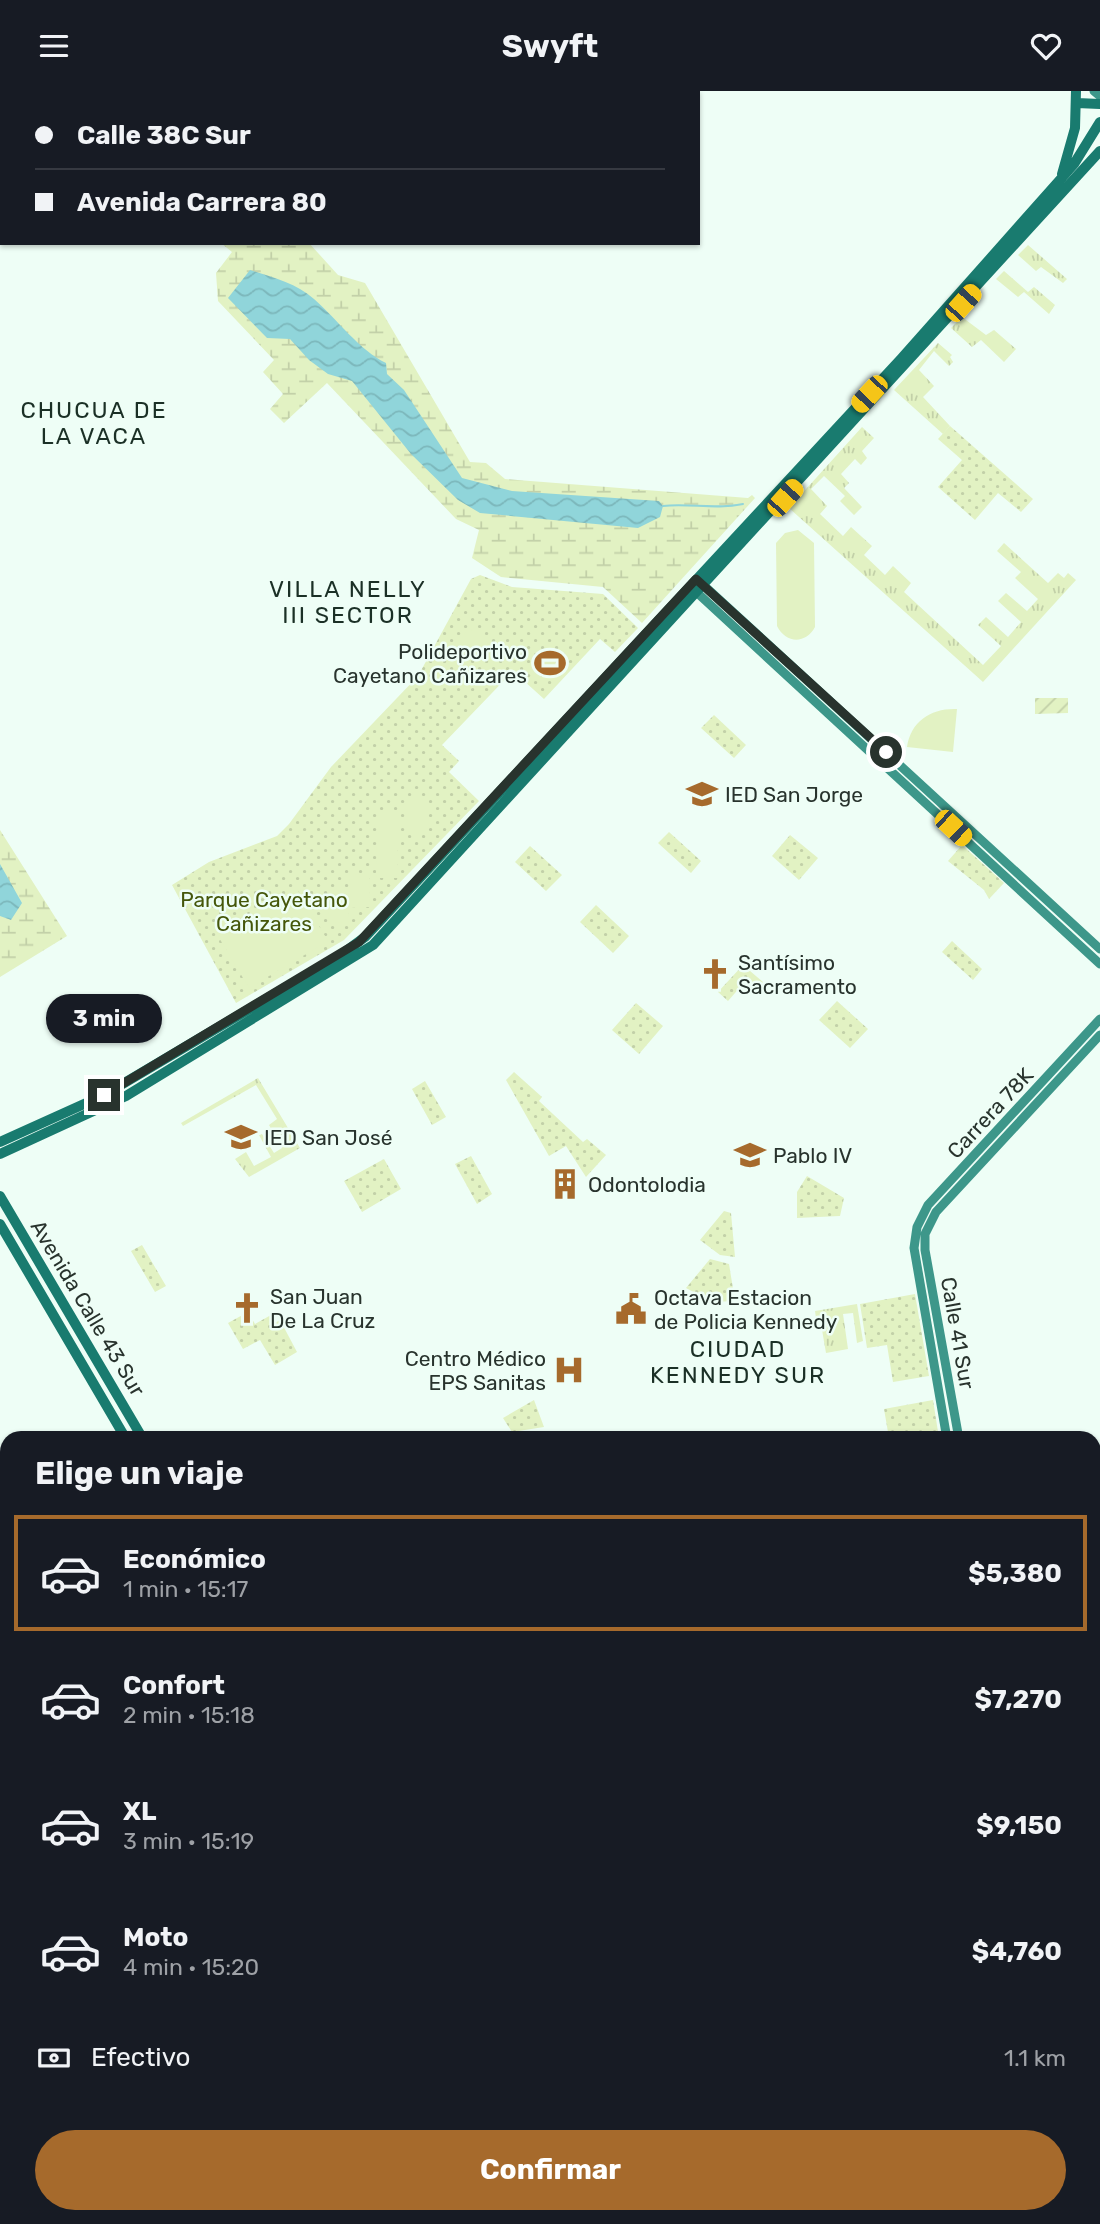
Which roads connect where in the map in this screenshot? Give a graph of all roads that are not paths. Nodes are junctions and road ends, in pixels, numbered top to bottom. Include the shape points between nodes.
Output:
1 (1076, 91) edge
2 (1094, 91) edge
3 (1100, 96) edge
4 (1077, 103) junction
5 (1100, 104) edge
6 (1100, 122) edge
7 (1100, 151) edge
8 (1059, 181) junction
9 (877, 392) junction
10 (697, 586) junction
11 (1100, 949) edge
12 (1100, 964) edge
13 (1100, 1019) edge
14 (1100, 1035) edge
15 (0, 1142) edge
16 (0, 1154) edge
17 (0, 1196) edge
18 (0, 1224) edge
19 (925, 1234) joint
20 (915, 1235) joint
21 (121, 1431) edge
22 (138, 1431) edge
23 (946, 1431) edge
24 (958, 1431) edge

1 - 4 main road
2 - 3 main road
4 - 5 main road
4 - 8 main road via 1075,129
6 - 8 main road
7 - 9 main road
8 - 9 main road
9 - 10 main road
10 - 11 main road
10 - 12 main road
10 - 15 main road via 359,942 111,1091
10 - 16 main road via 366,951 126,1096
13 - 20 main road, Carrera 78K via 928,1205
14 - 19 main road, Carrera 78K via 936,1212
17 - 22 main road, Avenida Calle 43 Sur
18 - 21 main road, Avenida Calle 43 Sur
19 - 24 main road, Calle 41 Sur
20 - 23 main road, Calle 41 Sur

